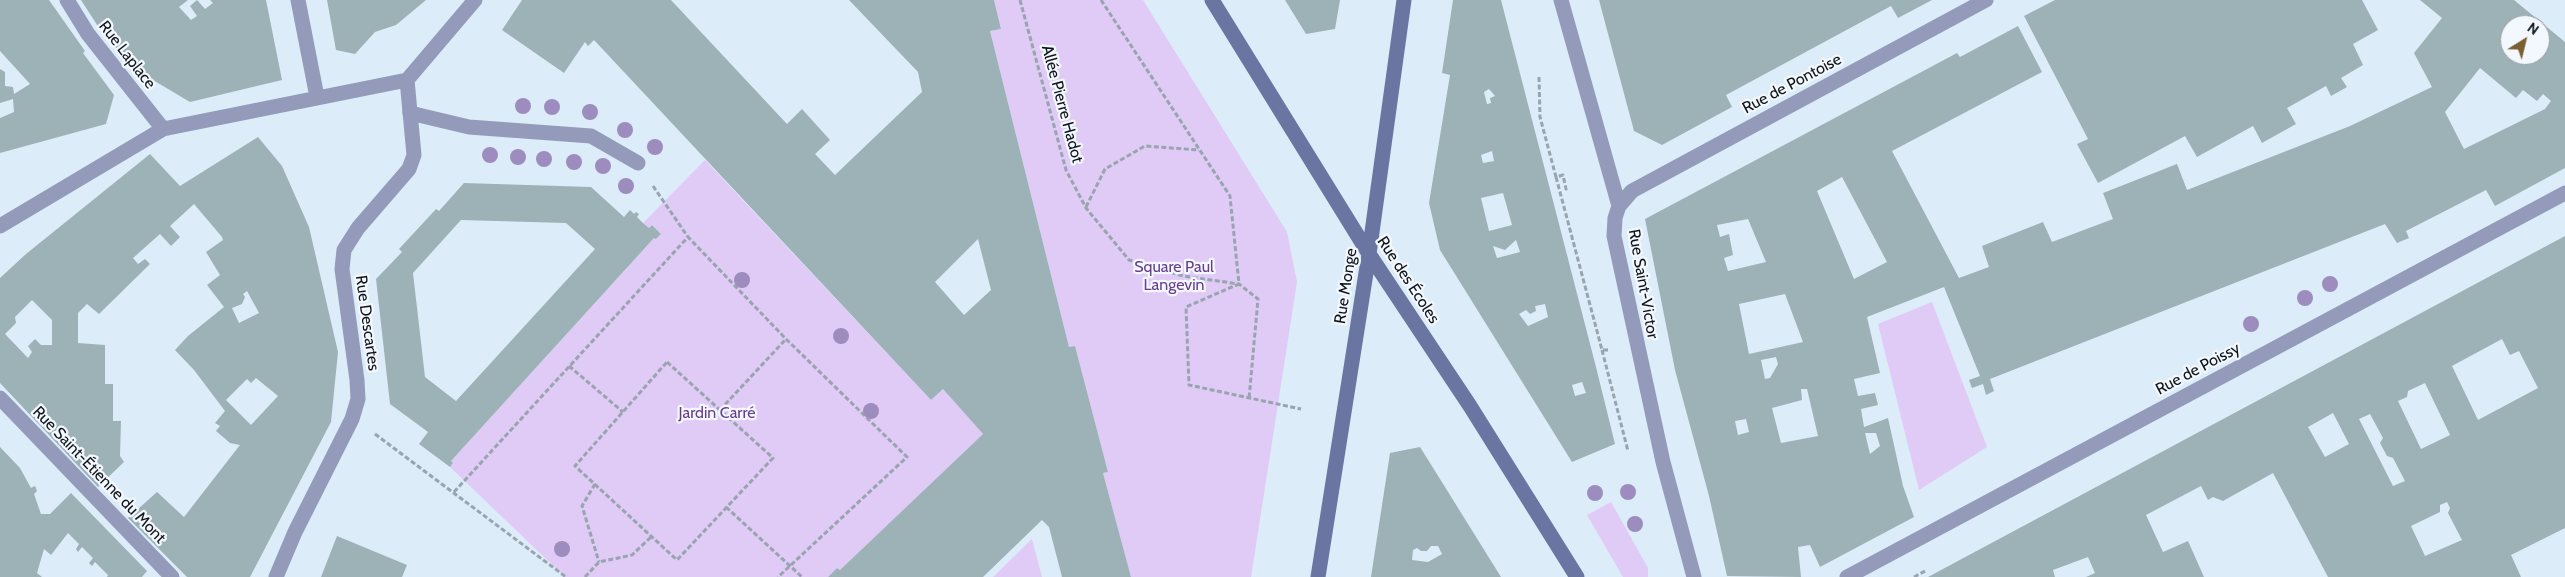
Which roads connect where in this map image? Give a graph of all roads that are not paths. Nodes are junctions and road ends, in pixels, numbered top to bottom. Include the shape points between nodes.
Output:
1 (67, 0) edge
2 (298, 0) edge
3 (475, 0) edge
4 (1212, 0) edge
5 (1404, 0) edge
6 (1561, 0) edge
7 (1986, 0) edge
8 (408, 80) junction
9 (317, 97) junction
10 (410, 113) junction
11 (163, 129) junction
12 (638, 163) road end
13 (2565, 193) edge
14 (1620, 206) junction
15 (0, 226) edge
16 (1369, 254) junction
17 (0, 398) edge
18 (172, 577) edge
19 (276, 577) edge
20 (1318, 577) edge
21 (1577, 577) edge
22 (1694, 577) edge
23 (1847, 577) edge

1 - 11 street, Rue Laplace via 88,34
2 - 9 street
3 - 8 street
4 - 16 street, Rue des Écoles
5 - 16 street, Rue Monge
6 - 14 street, Rue Saint-Victor
7 - 14 street, Rue de Pontoise via 1632,190
8 - 9 street
8 - 10 street, Rue Descartes
9 - 11 street
10 - 12 street via 469,126 591,136
10 - 19 street, Rue Descartes via 414,155 409,168 358,228 344,250 342,269 358,399 352,419
11 - 15 street
13 - 23 street, Rue de Poissy
14 - 22 street, Rue Saint-Victor via 1615,218 1616,245 1663,462
16 - 20 street, Rue Monge
16 - 21 street, Rue des Écoles via 1470,406
17 - 18 street, Rue Saint-Étienne du Mont

